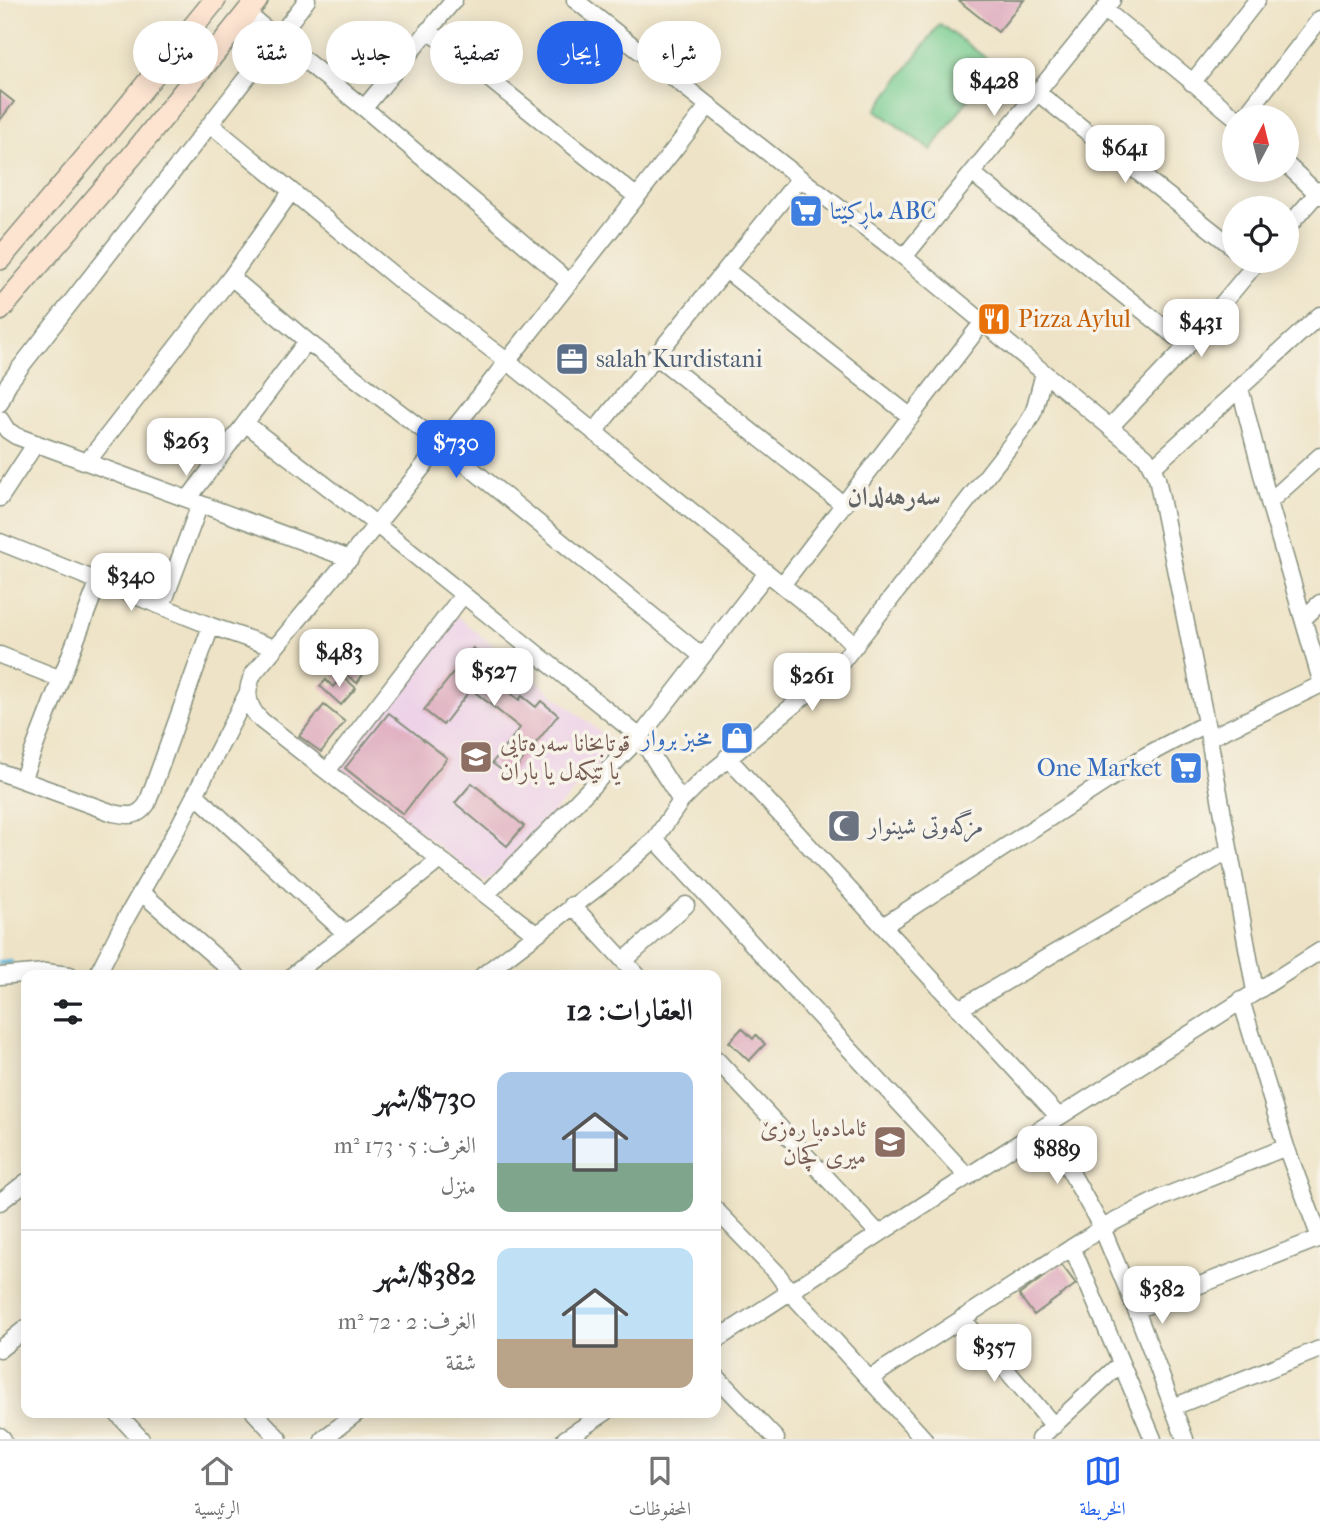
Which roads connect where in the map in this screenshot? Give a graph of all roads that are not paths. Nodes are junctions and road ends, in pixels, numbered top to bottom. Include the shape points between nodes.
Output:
1 (215, 0) edge
2 (307, 0) edge
3 (454, 0) edge
4 (576, 0) edge
5 (1257, 0) edge
6 (1108, 5) edge
7 (251, 7) edge
8 (1320, 19) edge
9 (262, 21) edge
10 (290, 21) edge
11 (428, 30) junction
12 (312, 67) edge
13 (1192, 83) junction
14 (241, 84) edge
15 (1038, 93) junction
16 (709, 105) junction
17 (1253, 105) edge
18 (1222, 107) edge
19 (364, 108) junction
20 (210, 124) junction
21 (104, 136) junction
22 (132, 156) junction
23 (972, 173) junction
24 (1299, 176) edge
25 (800, 178) junction
26 (292, 192) junction
27 (1319, 194) edge
28 (637, 197) junction
29 (1299, 215) edge
30 (1222, 239) edge
31 (904, 257) junction
32 (0, 259) edge
33 (726, 270) junction
34 (1245, 273) edge
35 (231, 277) junction
36 (570, 283) junction
37 (0, 310) edge
38 (1320, 315) edge
39 (982, 323) junction
40 (307, 341) junction
41 (1187, 346) junction
42 (656, 356) junction
43 (507, 361) junction
44 (1044, 373) junction
45 (1240, 388) junction
46 (0, 403) edge
47 (911, 417) junction
48 (0, 419) edge
49 (245, 423) junction
50 (1111, 426) junction
51 (594, 432) junction
52 (36, 443) junction
53 (441, 444) junction
54 (1320, 456) edge
55 (87, 461) junction
56 (1153, 467) junction
57 (0, 498) edge
58 (194, 501) junction
59 (1269, 502) junction
60 (844, 505) junction
61 (377, 525) junction
62 (0, 542) edge
63 (350, 559) junction
64 (766, 573) junction
65 (99, 580) junction
66 (782, 585) junction
67 (463, 595) junction
68 (1320, 603) edge
69 (162, 606) junction
70 (1303, 619) junction
71 (211, 626) junction
72 (856, 645) junction
73 (275, 648) junction
74 (0, 656) edge
75 (702, 656) junction
76 (1320, 677) edge
77 (61, 679) junction
78 (1320, 685) edge
79 (247, 694) junction
80 (1207, 731) junction
81 (640, 737) junction
82 (727, 757) junction
83 (327, 771) junction
84 (0, 772) edge
85 (22, 780) junction
86 (195, 794) junction
87 (681, 801) junction
88 (655, 839) junction
89 (1229, 851) junction
90 (440, 860) junction
91 (141, 892) junction
92 (486, 895) junction
93 (572, 905) junction
94 (686, 905) dead end
95 (883, 926) junction
96 (345, 933) junction
97 (536, 934) junction
98 (1320, 951) edge
99 (624, 961) junction
100 (100, 970) edge
101 (230, 970) edge
102 (299, 970) edge
103 (491, 970) edge
104 (632, 970) edge
105 (21, 974) edge
106 (0, 976) edge
107 (1248, 995) junction
108 (959, 1009) junction
109 (721, 1064) edge
110 (1052, 1121) junction
111 (1286, 1147) junction
112 (968, 1177) junction
113 (21, 1186) edge
114 (0, 1202) edge
115 (721, 1215) edge
116 (1317, 1220) edge
117 (1101, 1228) junction
118 (879, 1234) junction
119 (1320, 1238) edge
120 (1072, 1247) junction
121 (791, 1293) junction
122 (1136, 1310) junction
123 (962, 1318) junction
124 (21, 1332) edge
125 (721, 1332) edge
126 (0, 1349) edge
127 (1320, 1349) edge
128 (1121, 1363) junction
129 (869, 1379) junction
130 (721, 1381) edge
131 (1173, 1407) junction
132 (122, 1418) edge
133 (260, 1418) edge
134 (351, 1418) edge
135 (597, 1418) edge
136 (1054, 1426) junction
137 (774, 1438) edge
138 (141, 1439) edge
139 (279, 1439) edge
140 (323, 1439) edge
141 (565, 1439) edge
142 (924, 1439) edge
143 (1039, 1439) edge
144 (1153, 1439) edge
145 (1185, 1439) edge

1 - 21 main road
2 - 10 street
3 - 11 street
4 - 16 street
5 - 13 street
6 - 13 street
6 - 15 street
7 - 9 street
7 - 22 main road
8 - 17 street
11 - 19 street
11 - 28 street
12 - 19 street
13 - 18 street
14 - 20 street
15 - 23 street
15 - 30 street
16 - 25 street
16 - 28 street
19 - 36 street
20 - 26 street
20 - 46 street via 19,369
21 - 22 main road
21 - 32 main road
22 - 37 main road
23 - 31 street
23 - 41 street
24 - 27 street
25 - 31 street
25 - 33 street
26 - 35 street
26 - 43 street
27 - 29 street
28 - 36 street
31 - 39 street
33 - 42 street
33 - 47 street
34 - 41 street
35 - 40 street
35 - 55 street
36 - 43 street
38 - 45 street
39 - 44 street
39 - 47 street
40 - 49 street
40 - 53 street
41 - 50 street
42 - 51 street
42 - 60 street
43 - 51 street
43 - 53 street
44 - 50 street
44 - 72 street via 1027,424
45 - 56 street
45 - 59 street
47 - 60 street
48 - 52 street via 7,430
49 - 58 street
49 - 61 street
50 - 56 street
51 - 64 street
52 - 55 street
52 - 57 street
53 - 61 street
53 - 75 street
54 - 59 street
55 - 58 street
56 - 80 street
58 - 63 street
58 - 69 street
59 - 70 street
60 - 66 street
61 - 63 street
61 - 67 street
62 - 65 street
63 - 73 street
64 - 66 street
64 - 75 street
65 - 69 street
65 - 77 street
66 - 72 street
67 - 81 street
67 - 83 street
68 - 70 street
69 - 71 street
70 - 76 street
71 - 73 street
71 - 85 street via 142,812 130,816 113,813
72 - 82 street via 834,671
73 - 79 street via 254,673
74 - 77 street
75 - 81 street
77 - 85 street
78 - 80 street
79 - 83 street via 262,721
79 - 86 street
80 - 89 street
80 - 95 street via 1144,757
81 - 87 street
81 - 92 street
82 - 87 street
82 - 95 street
83 - 90 street
84 - 85 street
86 - 91 street
86 - 96 street
87 - 88 street
88 - 93 street
88 - 112 street
89 - 107 street
89 - 108 street
90 - 92 street
90 - 96 street
91 - 100 street
91 - 101 street
92 - 97 street
93 - 97 street
93 - 99 street
94 - 99 street
95 - 108 street
96 - 102 street
97 - 103 street
98 - 107 street
99 - 104 street
105 - 106 street
107 - 110 street
107 - 111 street
108 - 110 street
109 - 118 street
110 - 112 street
110 - 117 street
111 - 116 street
111 - 117 street via 1163,1197
112 - 118 street
113 - 114 street
115 - 121 street
116 - 119 street
117 - 120 street
117 - 122 street
118 - 121 street
119 - 122 street
120 - 123 street
120 - 128 street
121 - 125 street
121 - 129 street
122 - 131 street
123 - 129 street
123 - 136 street
124 - 126 street
127 - 131 street
128 - 136 street
128 - 144 street
129 - 142 street
130 - 137 street
131 - 145 street
132 - 138 street
133 - 139 street
134 - 140 street
135 - 141 street
136 - 143 street

